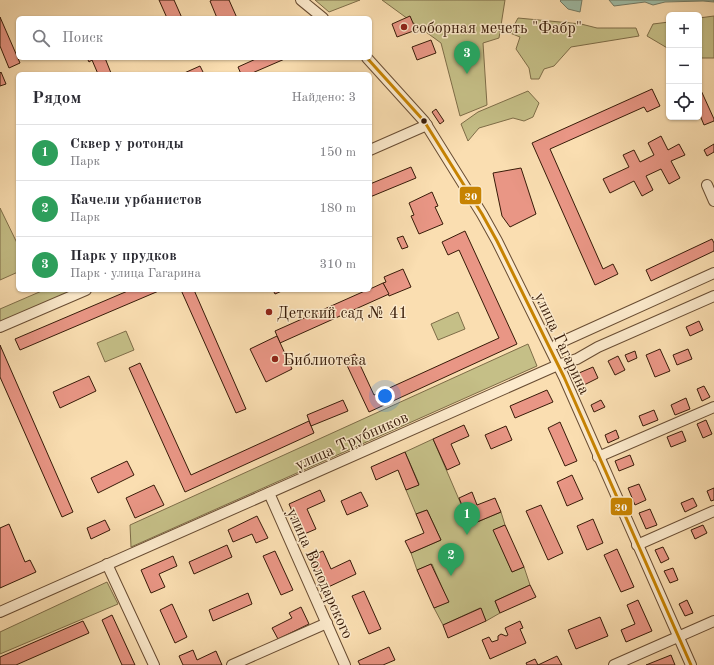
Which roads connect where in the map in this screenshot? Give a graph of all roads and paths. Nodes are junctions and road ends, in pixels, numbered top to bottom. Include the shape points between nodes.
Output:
1 (301, 0) edge
2 (321, 16) edge
3 (369, 60) edge
4 (427, 125) junction
5 (372, 149) edge
6 (707, 185) dead end
7 (714, 201) edge
8 (714, 273) edge
9 (81, 292) edge
10 (714, 296) edge
11 (0, 327) edge
12 (558, 344) dead end
13 (558, 365) junction
14 (714, 407) edge
15 (598, 457) junction
16 (269, 493) junction
17 (714, 511) edge
18 (637, 545) junction
19 (107, 564) junction
20 (0, 612) edge
21 (714, 621) edge
22 (327, 623) junction
23 (678, 637) junction
24 (154, 665) edge
25 (232, 665) edge
26 (345, 665) edge
27 (614, 665) edge
28 (691, 665) edge

1 - 2 street
3 - 4 street, улица Гагарина
4 - 5 street
4 - 13 street, улица Гагарина via 497,240
6 - 7 street
8 - 12 street
9 - 11 street
10 - 13 street, улица Трубников via 598,347 577,359
13 - 15 street, улица Гагарина
13 - 16 street, улица Трубников
14 - 15 street
15 - 18 street, улица Гагарина
16 - 19 street, улица Трубников
16 - 22 street, улица Володарского
17 - 18 street
18 - 23 street, улица Гагарина
19 - 20 street, улица Трубников
19 - 24 street
21 - 23 street
22 - 25 street
22 - 26 street, улица Володарского
23 - 27 street
23 - 28 street, улица Гагарина

